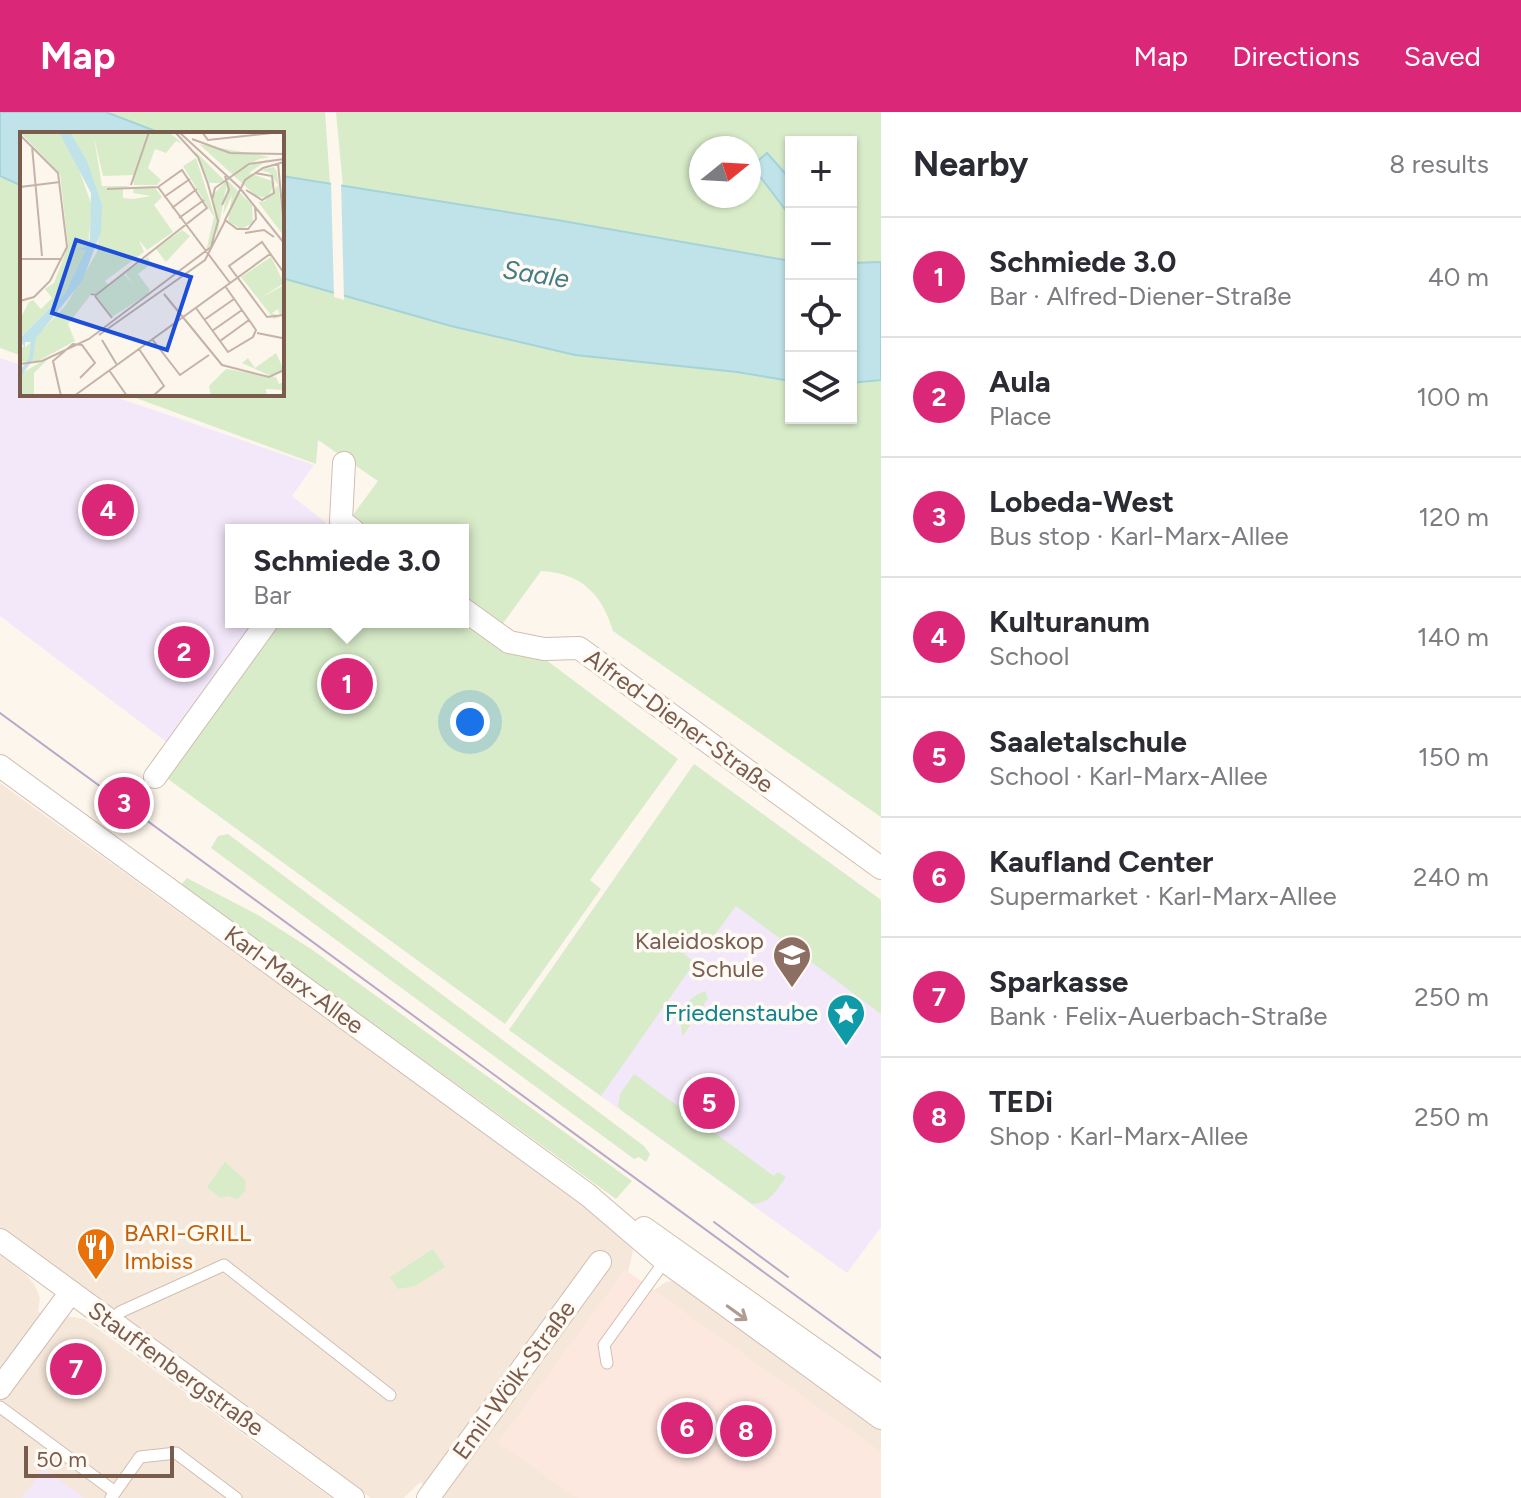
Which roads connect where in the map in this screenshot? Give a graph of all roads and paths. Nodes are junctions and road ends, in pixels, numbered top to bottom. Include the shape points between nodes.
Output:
1 (344, 463) dead end
2 (344, 524) edge
3 (469, 613) edge
4 (263, 628) edge
5 (0, 766) edge
6 (155, 777) dead end
7 (881, 868) edge
8 (0, 1240) edge
9 (670, 1255) junction
10 (600, 1262) dead end
11 (71, 1292) junction
12 (112, 1322) junction
13 (615, 1328) junction
14 (618, 1348) dead end
15 (607, 1363) dead end
16 (0, 1388) edge
17 (390, 1395) dead end
18 (881, 1396) edge
19 (0, 1407) edge
20 (881, 1418) edge
21 (113, 1495) edge
22 (236, 1498) edge
23 (353, 1498) edge
24 (428, 1498) edge

1 - 2 street
3 - 7 street, Alfred-Diener-Straße via 509,642 579,648
4 - 6 street
5 - 9 street, Karl-Marx-Allee
8 - 11 street, Stauffenbergstraße
9 - 13 lane
9 - 18 street, Karl-Marx-Allee
9 -> 20 street, Karl-Marx-Allee
10 - 24 street, Emil-Wölk-Straße
11 - 12 street, Stauffenbergstraße
11 - 16 street
12 - 17 lane via 120,1312 224,1265
12 - 23 street, Stauffenbergstraße
13 - 14 lane
13 - 15 lane via 604,1345
19 - 21 lane
21 - 22 lane via 140,1457 176,1453

